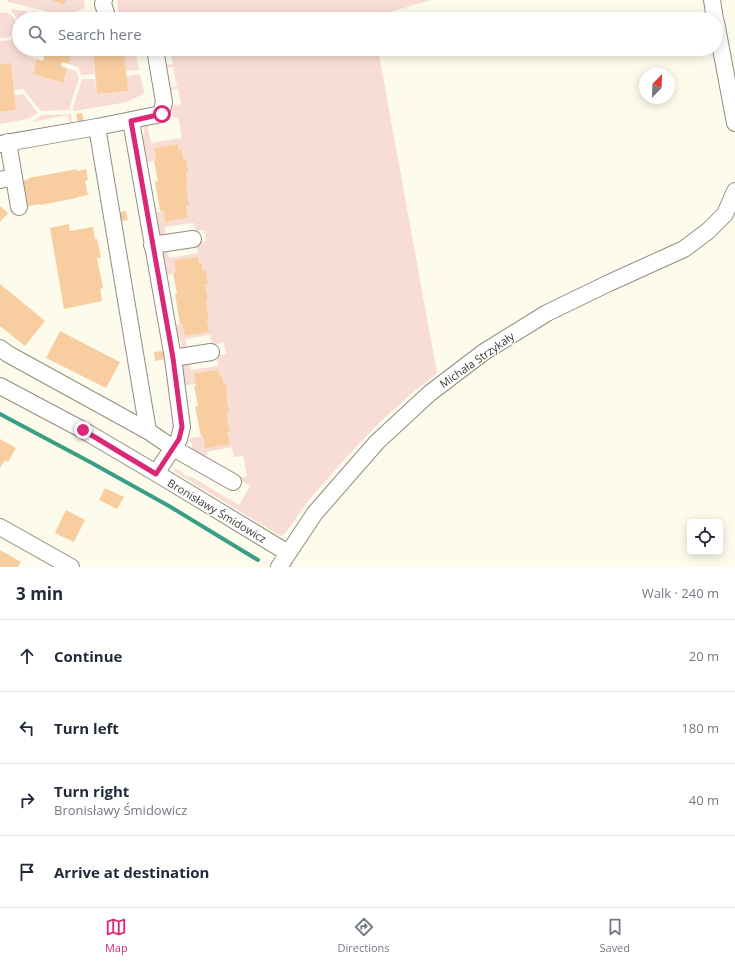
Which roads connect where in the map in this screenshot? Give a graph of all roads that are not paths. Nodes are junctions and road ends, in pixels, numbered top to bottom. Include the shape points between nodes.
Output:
1 (104, 0) edge
2 (712, 0) edge
3 (106, 12) edge
4 (714, 12) edge
5 (156, 56) edge
6 (722, 56) edge
7 (131, 121) junction
8 (735, 123) edge
9 (96, 127) junction
10 (4, 143) edge
11 (7, 179) edge
12 (735, 190) edge
13 (20, 207) dead end
14 (730, 217) edge
15 (193, 239) dead end
16 (152, 245) junction
17 (0, 348) edge
18 (211, 352) dead end
19 (173, 358) junction
20 (0, 386) edge
21 (148, 431) junction
22 (173, 448) junction
23 (156, 474) junction
24 (233, 482) dead end
25 (0, 526) edge
26 (288, 554) junction
27 (71, 567) edge
28 (279, 567) edge

1 - 3 street
2 - 4 street
5 - 7 street via 164,102 162,114
6 - 8 street
7 - 9 street
7 - 16 street
9 - 10 street
9 - 21 street
10 - 11 street
11 - 13 street
12 - 14 street
14 - 26 street, Michała Strzykały via 684,249 547,314 484,352 430,393 377,442 315,513
15 - 16 street
16 - 19 street
17 - 21 street
18 - 19 street
19 - 22 street via 182,427
20 - 23 street, Bronisławy Śmidowicz via 83,430
21 - 22 street
22 - 23 street
22 - 24 street
23 - 26 street, Bronisławy Śmidowicz
25 - 27 street
26 - 28 street, Michała Strzykały

